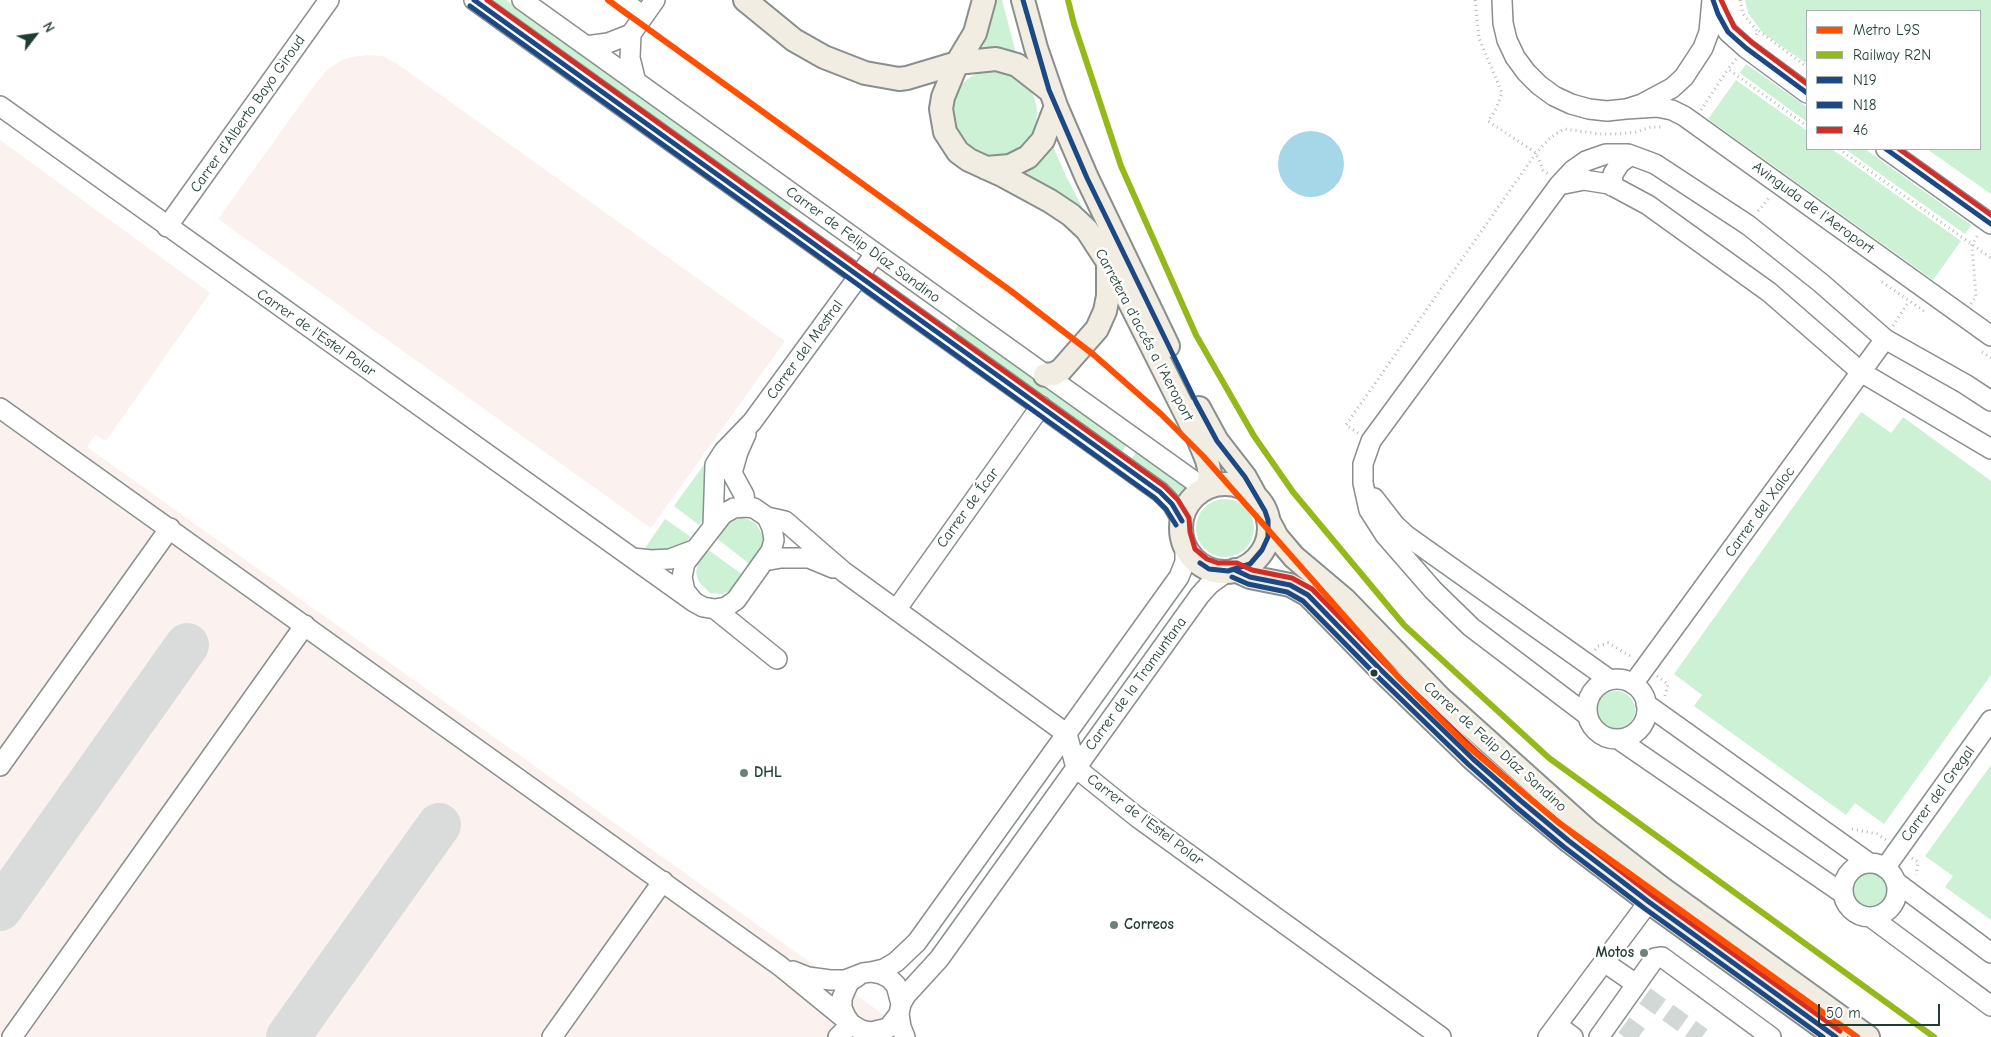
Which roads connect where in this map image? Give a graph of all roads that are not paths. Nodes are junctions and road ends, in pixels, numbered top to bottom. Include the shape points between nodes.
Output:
1 (329, 0) edge
2 (474, 0) edge
3 (522, 0) edge
4 (622, 0) edge
5 (654, 0) edge
6 (745, 0) edge
7 (984, 0) edge
8 (1022, 0) edge
9 (1502, 0) edge
10 (1712, 0) edge
11 (643, 16) junction
12 (631, 34) junction
13 (586, 46) junction
14 (957, 63) junction
15 (636, 82) junction
16 (1806, 92) edge
17 (1053, 98) junction
18 (0, 106) edge
19 (1626, 109) junction
20 (1887, 150) edge
21 (1632, 155) junction
22 (985, 168) junction
23 (1559, 185) junction
24 (1612, 186) junction
25 (1988, 222) edge
26 (167, 227) junction
27 (875, 254) junction
28 (1108, 261) junction
29 (859, 277) junction
30 (1991, 336) edge
31 (1885, 339) junction
32 (1861, 372) junction
33 (1045, 375) junction
34 (1991, 401) edge
35 (1041, 406) junction
36 (0, 408) edge
37 (752, 422) junction
38 (1991, 448) edge
39 (1363, 483) junction
40 (1207, 488) junction
41 (1256, 497) junction
42 (746, 507) junction
43 (766, 517) junction
44 (1268, 520) junction
45 (1182, 521) junction
46 (713, 526) junction
47 (170, 528) junction
48 (1185, 546) junction
49 (694, 550) junction
50 (633, 558) junction
51 (764, 561) junction
52 (1231, 571) junction
53 (844, 572) junction
54 (694, 602) junction
55 (715, 609) junction
56 (896, 610) junction
57 (305, 625) junction
58 (777, 659) dead end
59 (1610, 680) junction
60 (1634, 684) junction
61 (1646, 704) junction
62 (1587, 714) junction
63 (1991, 720) edge
64 (1067, 734) junction
65 (1618, 739) junction
66 (0, 766) edge
67 (1076, 768) junction
68 (1883, 871) junction
69 (663, 882) junction
70 (1842, 892) junction
71 (1654, 894) junction
72 (1872, 918) junction
73 (1991, 953) edge
74 (1604, 962) junction
75 (780, 966) junction
76 (864, 974) junction
77 (1638, 989) junction
78 (1991, 1006) edge
79 (900, 1009) junction
80 (1552, 1031) edge
81 (855, 1032) edge
82 (12, 1037) edge
83 (552, 1037) edge
84 (905, 1037) edge
85 (1441, 1037) edge
86 (1573, 1037) edge
87 (1599, 1037) edge
88 (1771, 1037) edge
89 (1836, 1037) edge
90 (1868, 1037) edge

1 - 26 street, Carrer d'Alberto Bayo Giroud
2 - 29 street, Carrer de Felip Díaz Sandino
3 - 13 street, Carrer de Felip Díaz Sandino
4 - 11 street
5 - 11 street
6 - 14 main road via 794,40 824,57 865,73 899,79
7 - 14 main road, Carretera d'accés a l'Aeroport via 975,33
8 - 17 main road, Carretera d'accés a l'Aeroport
9 - 19 street, Avinguda de l'Aeroport via 1507,40 1515,57 1539,85 1554,96 1580,106
10 - 16 street via 1729,33
10 - 19 street via 1709,32 1703,48 1684,77 1658,97
11 - 12 street
12 - 13 street via 608,43
12 - 15 street via 630,58
13 - 15 street, Carrer de Felip Díaz Sandino
14 - 17 main road via 990,59 1008,61 1026,70
14 - 22 main road, Carretera d'accés a l'Aeroport via 943,97 942,121 950,143 958,152
15 - 27 street, Carrer de Felip Díaz Sandino
17 - 22 main road via 1043,140 1028,157 1010,166
17 - 41 main road, Carretera d'accés a l'Aeroport via 1087,178 1196,402
18 - 26 street, Carrer de l'Estel Polar
19 - 30 street, Avinguda de l'Aeroport via 1657,107 1672,110 1692,122
20 - 25 street
21 - 23 street via 1606,154 1586,161
21 - 24 street via 1620,163 1613,174
21 - 31 street via 1656,164 1748,225
22 - 28 main road, Carretera d'accés a l'Aeroport via 1072,215
23 - 24 street via 1584,180
23 - 39 street via 1371,442 1363,464
24 - 32 street via 1648,204 1769,292
26 - 50 street, Carrer de l'Estel Polar
27 - 29 street, Carrer del Mestral
27 - 33 street, Carrer de Felip Díaz Sandino
28 - 33 main road via 1106,311 1097,329 1061,370
28 - 40 main road, Carretera d'accés a l'Aeroport via 1198,438 1210,474
29 - 35 street, Carrer de Felip Díaz Sandino
29 - 37 street, Carrer del Mestral
31 - 32 street, Carrer del Xaloc
31 - 34 street
32 - 38 street
32 - 60 street, Carrer del Xaloc
33 - 40 street, Carrer de Felip Díaz Sandino
35 - 45 street, Carrer de Felip Díaz Sandino via 1160,492
35 - 56 street, Carrer de Ícar
36 - 47 street
37 - 42 street, Carrer del Mestral via 732,473 744,495
37 - 46 street, Carrer del Mestral via 714,465
39 - 59 street via 1407,536
39 - 62 street via 1369,510 1385,535 1433,590 1471,627
40 - 41 main road via 1232,484
40 - 45 main road via 1192,499
41 - 44 main road
42 - 43 street via 754,508
42 - 46 street via 722,514
43 - 51 street via 774,540
43 - 53 street via 786,521
44 - 52 main road via 1268,537 1262,550 1250,564
44 - 71 main road, Carrer de Felip Díaz Sandino via 1294,557 1345,600 1441,699
45 - 48 main road
46 - 49 street
47 - 57 street
47 - 66 street
48 - 52 main road via 1203,565 1217,571
48 - 64 street, Carrer de la Tramuntana via 1185,562 1179,577
49 - 50 street via 670,559
49 - 54 street via 685,563 682,577 685,591
50 - 54 street, Carrer de l'Estel Polar
51 - 53 street via 809,558
51 - 55 street via 736,600
52 - 67 street, Carrer de la Tramuntana via 1210,584 1200,595
52 - 71 main road, Carrer de Felip Díaz Sandino via 1290,585 1308,595 1473,759 1569,841
53 - 56 street
54 - 55 street
55 - 58 street
56 - 64 street
57 - 69 street
57 - 82 street
59 - 60 street via 1626,680
59 - 62 street via 1601,683 1589,696
60 - 61 street via 1640,689
61 - 65 street via 1643,724 1637,732
61 - 68 street
62 - 65 street via 1590,723 1602,735
63 - 68 street, Carrer del Gregal
64 - 67 street, Carrer de l'Estel Polar
64 - 76 street, Carrer de la Tramuntana via 907,953 884,969
65 - 70 street
67 - 79 street, Carrer de la Tramuntana via 939,959 906,995
67 - 85 street, Carrer de l'Estel Polar via 1137,817
68 - 70 street via 1860,865 1846,876
68 - 72 street via 1897,890 1887,912
68 - 73 street
69 - 75 street
69 - 83 street
70 - 72 street via 1849,908 1863,917
71 - 74 street
71 - 89 main road, Carrer de Felip Díaz Sandino
71 - 90 main road, Carrer de Felip Díaz Sandino
72 - 78 street
74 - 77 street
74 - 80 street
75 - 76 street via 808,978 845,980
75 - 81 street
76 - 79 street via 881,974 889,978 896,985
76 - 81 street via 845,988 842,998 842,1008
77 - 87 street via 1618,1021
77 - 88 street via 1655,958 1662,957
79 - 81 street via 888,1028
79 - 84 street
80 - 86 street

